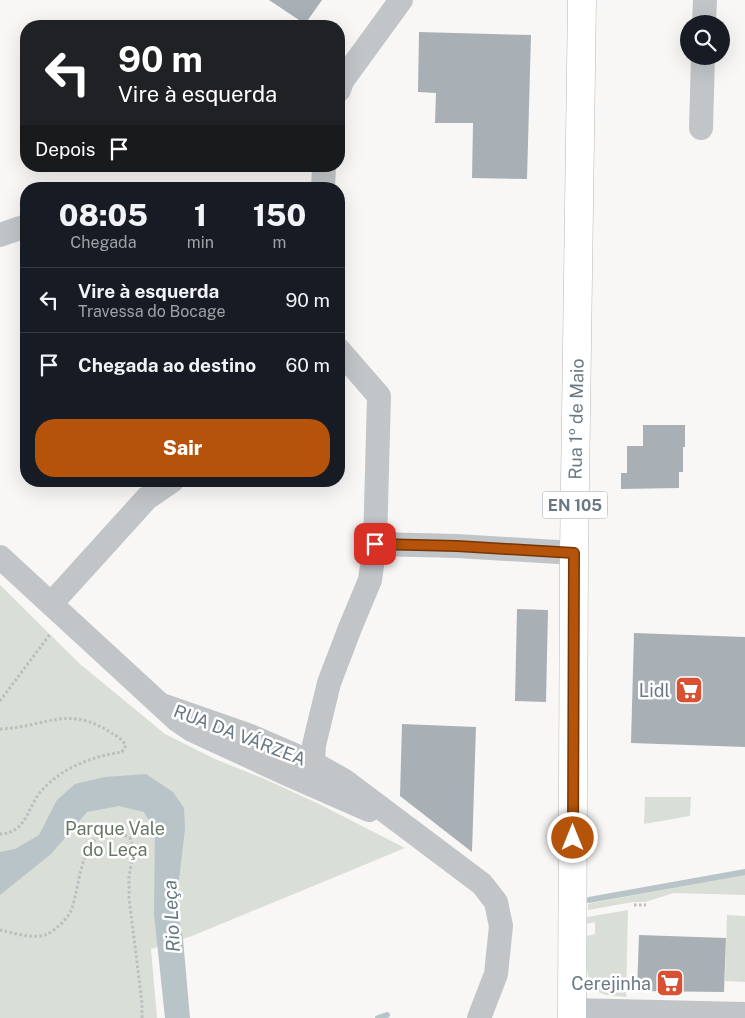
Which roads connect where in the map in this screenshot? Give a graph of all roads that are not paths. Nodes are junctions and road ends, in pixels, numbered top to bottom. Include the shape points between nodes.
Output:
1 (401, 0) edge
2 (582, 0) edge
3 (705, 0) edge
4 (704, 15) edge
5 (703, 65) edge
6 (345, 77) edge
7 (701, 128) dead end
8 (20, 228) edge
9 (0, 235) edge
10 (345, 357) edge
11 (163, 487) edge
12 (375, 544) junction
13 (574, 553) junction
14 (0, 557) edge
15 (57, 610) junction
16 (162, 705) junction
17 (313, 763) junction
18 (325, 791) junction
19 (392, 817) junction
20 (572, 1014) edge
21 (745, 1014) edge
22 (479, 1018) edge

1 - 6 street
2 - 13 main road, Rua 1º de Maio / EN 105
3 - 4 street
5 - 7 street
8 - 9 street
10 - 12 street via 379,396
11 - 15 street via 147,498
12 - 13 street
12 - 17 street via 370,580 330,683
13 - 20 main road, Rua 1º de Maio / EN 105
14 - 15 street, RUA DA VÁRZEA
15 - 16 street, RUA DA VÁRZEA
16 - 17 street, RUA DA VÁRZEA via 248,735
16 - 18 street, RUA DA VÁRZEA via 192,730
17 - 18 street via 316,777
17 - 19 street, RUA DA VÁRZEA
18 - 19 street, RUA DA VÁRZEA
19 - 22 street, RUA DA VÁRZEA via 482,884 496,902 501,926 496,974
20 - 21 street

